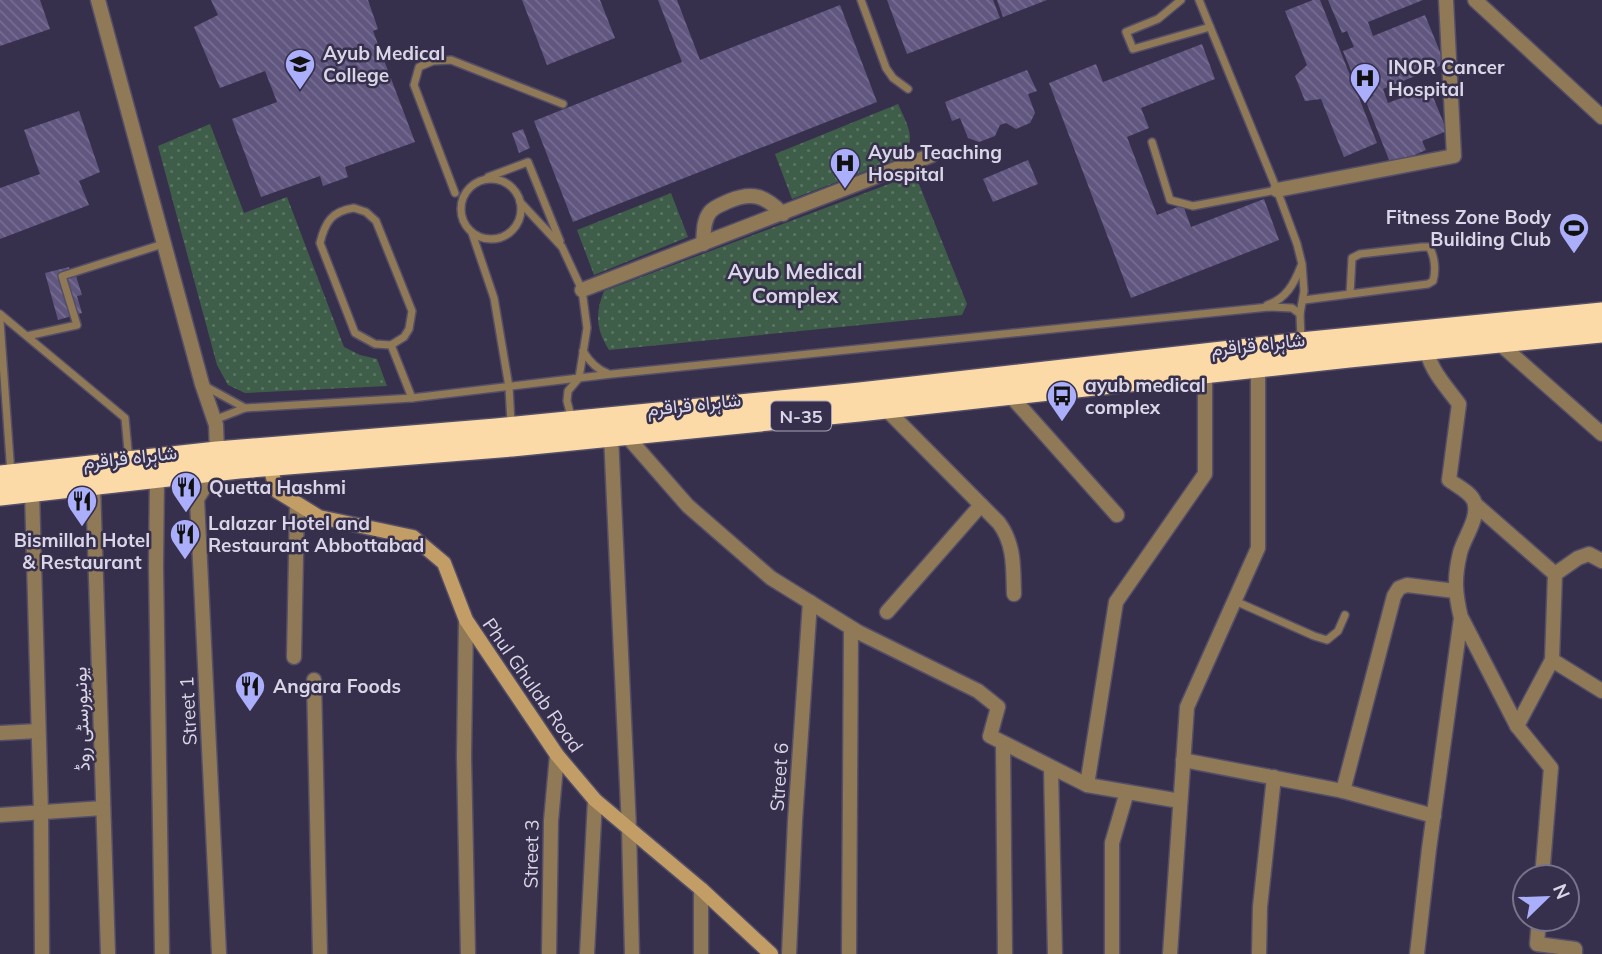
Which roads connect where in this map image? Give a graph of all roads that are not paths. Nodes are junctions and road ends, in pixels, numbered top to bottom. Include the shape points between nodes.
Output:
1 (97, 0) edge
2 (861, 0) edge
3 (1181, 0) edge
4 (1199, 0) edge
5 (1446, 0) edge
6 (1475, 0) edge
7 (1210, 27) junction
8 (908, 89) dead end
9 (563, 104) dead end
10 (1602, 117) edge
11 (1152, 142) dead end
12 (932, 155) dead end
13 (485, 179) junction
14 (1277, 190) junction
15 (455, 193) dead end
16 (520, 202) junction
17 (783, 214) junction
18 (472, 233) junction
19 (163, 244) junction
20 (703, 244) junction
21 (562, 247) junction
22 (1302, 264) junction
23 (582, 290) junction
24 (1350, 294) junction
25 (1304, 300) junction
26 (1259, 308) junction
27 (1602, 313) edge
28 (0, 314) edge
29 (1300, 314) junction
30 (0, 321) edge
31 (1602, 332) edge
32 (27, 336) junction
33 (1426, 340) junction
34 (1499, 343) junction
35 (391, 345) junction
36 (583, 350) junction
37 (1302, 353) junction
38 (1258, 367) junction
39 (1205, 373) junction
40 (612, 374) junction
41 (579, 378) junction
42 (202, 384) junction
43 (509, 387) junction
44 (1009, 394) junction
45 (412, 398) junction
46 (245, 408) junction
47 (885, 408) junction
48 (214, 420) junction
49 (573, 421) junction
50 (511, 428) junction
51 (1602, 434) edge
52 (618, 435) junction
53 (129, 461) junction
54 (216, 462) junction
55 (270, 467) junction
56 (5, 475) edge
57 (157, 477) junction
58 (93, 484) junction
59 (32, 491) junction
60 (0, 495) edge
61 (297, 503) junction
62 (1475, 504) junction
63 (981, 505) junction
64 (1117, 515) dead end
65 (1602, 561) edge
66 (1555, 574) junction
67 (1455, 590) junction
68 (1014, 594) dead end
69 (1235, 600) junction
70 (810, 602) junction
71 (887, 612) dead end
72 (1345, 615) dead end
73 (1461, 618) junction
74 (466, 620) junction
75 (851, 628) junction
76 (294, 657) dead end
77 (1552, 660) junction
78 (314, 680) dead end
79 (1602, 691) edge
80 (1517, 726) junction
81 (38, 731) junction
82 (0, 733) edge
83 (1003, 743) junction
84 (557, 755) junction
85 (1183, 760) junction
86 (1051, 768) junction
87 (1274, 777) junction
88 (1087, 785) junction
89 (1343, 791) junction
90 (1127, 792) junction
91 (595, 800) junction
92 (1180, 801) junction
93 (103, 808) junction
94 (41, 813) junction
95 (0, 815) edge
96 (1434, 816) junction
97 (629, 828) junction
98 (1543, 863) edge
99 (701, 889) junction
100 (1538, 933) edge
101 (42, 954) edge
102 (108, 954) edge
103 (162, 954) edge
104 (219, 954) edge
105 (320, 954) edge
106 (468, 954) edge
107 (549, 954) edge
108 (587, 954) edge
109 (632, 954) edge
110 (701, 954) edge
111 (771, 954) edge
112 (789, 954) edge
113 (849, 954) edge
114 (1005, 954) edge
115 (1055, 954) edge
116 (1112, 954) edge
117 (1170, 954) edge
118 (1259, 954) edge
119 (1417, 954) edge
120 (1575, 954) edge

1 - 19 street
2 - 8 lane via 886,68
3 - 7 lane via 1158,19 1126,32 1133,49
4 - 7 lane
5 - 14 street via 1454,156
6 - 10 street
7 - 14 lane
9 - 15 lane via 452,60 419,67 414,85
11 - 14 lane via 1170,200 1193,206
12 - 17 street
13 - 16 lane via 507,183
13 - 18 lane via 466,190 461,200 464,223
13 - 21 lane via 528,162
14 - 22 lane
16 - 18 lane via 521,214 508,234 484,239
16 - 21 lane
17 - 20 street
17 - 20 street via 756,196 745,195 709,212
18 - 43 lane via 494,298
19 - 32 lane via 62,276 77,325
19 - 42 street
20 - 23 street
21 - 23 lane
22 - 25 lane
22 - 26 lane via 1282,298
23 - 36 lane via 587,328
24 - 24 lane via 1428,284 1435,274 1432,252 1422,247 1352,258
24 - 25 lane
25 - 29 lane
26 - 29 lane via 1281,306
26 - 40 lane
27 - 33 highway, شاہراہ قراقرم / N-35
28 - 32 lane
29 - 37 lane
30 - 56 lane
31 - 34 highway, شاہراہ قراقرم / N-35
32 - 53 lane via 125,418
33 - 34 highway, شاہراہ قراقرم / N-35
33 - 37 highway, شاہراہ قراقرم / N-35
33 - 62 street via 1435,372 1459,404 1449,480
34 - 51 street
35 - 35 lane via 410,329 412,311 376,221 354,208 341,210 330,217 320,243 355,333 375,344
35 - 45 lane
36 - 40 lane via 600,370
36 - 41 lane
37 - 38 highway, شاہراہ قراقرم / N-35
37 - 49 highway, شاہراہ قراقرم / N-35
38 - 39 highway, شاہراہ قراقرم / N-35
38 - 69 street via 1258,548
39 - 44 highway, شاہراہ قراقرم / N-35
39 - 88 street via 1205,474 1116,602
40 - 41 lane
41 - 43 lane
41 - 49 lane via 568,391
42 - 46 lane
42 - 48 street
43 - 45 lane
43 - 50 lane
44 - 47 highway, شاہراہ قراقرم / N-35
44 - 64 street
45 - 46 lane
46 - 48 lane
47 - 52 highway, شاہراہ قراقرم / N-35
47 - 63 street
48 - 54 street
49 - 50 highway, شاہراہ قراقرم / N-35
50 - 54 highway, شاہراہ قراقرم / N-35
52 - 55 highway, شاہراہ قراقرم / N-35
52 - 70 street via 688,506 771,579
52 - 97 street
53 - 54 highway, شاہراہ قراقرم / N-35
53 - 56 highway, شاہراہ قراقرم / N-35
54 - 55 highway, شاہراہ قراقرم / N-35
54 - 57 highway, شاہراہ قراقرم / N-35
54 - 104 street, Street 1 via 197,499
55 - 61 street, Phul Ghulab Road via 277,491
57 - 58 highway, شاہراہ قراقرم / N-35
57 - 103 street
58 - 59 highway, شاہراہ قراقرم / N-35
58 - 93 street, یونیورسٹی روڈ
59 - 60 highway, شاہراہ قراقرم / N-35
59 - 81 street
61 - 74 street, Phul Ghulab Road via 319,517 413,537 444,563
61 - 76 street
62 - 66 street
62 - 67 street
63 - 68 street via 999,523 1012,547
63 - 71 street
65 - 66 street via 1589,554
66 - 77 street
67 - 73 street
67 - 89 street via 1399,587
69 - 72 lane via 1327,640 1338,631
69 - 85 street via 1187,707
70 - 75 street
70 - 112 street, Street 6
73 - 80 street
73 - 96 street
74 - 84 street, Phul Ghulab Road
74 - 106 street
75 - 83 street via 978,691 998,707 989,736
75 - 113 street
77 - 79 street
77 - 80 street
78 - 105 street
80 - 98 street via 1551,768
81 - 82 street
81 - 94 street
83 - 86 street
83 - 114 street
84 - 91 street, Phul Ghulab Road
84 - 107 street, Street 3
85 - 87 street
85 - 92 street
86 - 88 street
86 - 115 street
87 - 89 street
87 - 118 street
88 - 90 street
89 - 96 street
90 - 92 street
90 - 116 street via 1112,843
91 - 97 street, Phul Ghulab Road
91 - 108 street
92 - 117 street
93 - 94 street
93 - 102 street, یونیورسٹی روڈ
94 - 95 street
94 - 101 street
96 - 119 street
97 - 99 street, Phul Ghulab Road
97 - 109 street
99 - 110 street
99 - 111 street, Phul Ghulab Road
100 - 120 street via 1537,944 1575,949

